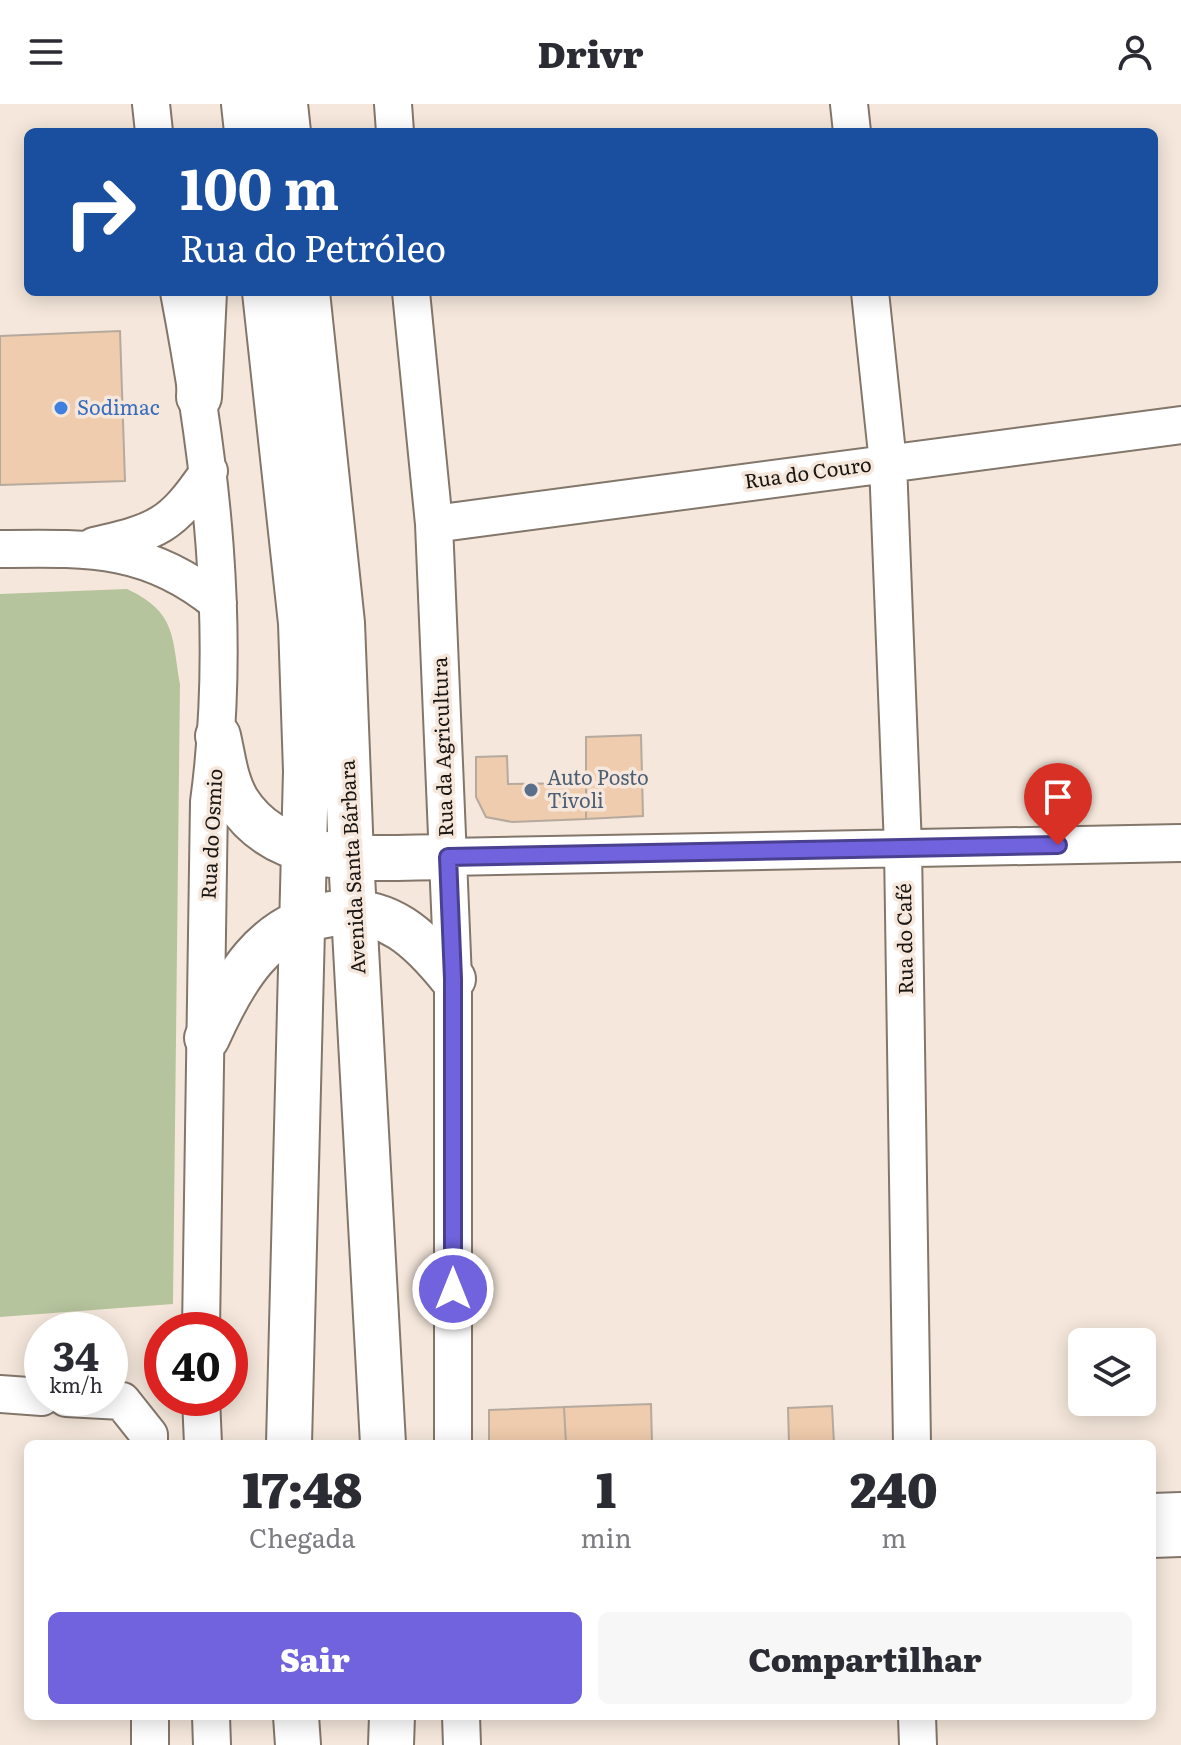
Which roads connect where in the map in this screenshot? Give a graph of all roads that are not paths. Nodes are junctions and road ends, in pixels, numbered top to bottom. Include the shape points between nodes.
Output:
1 (151, 104) edge
2 (224, 104) edge
3 (244, 104) edge
4 (285, 104) edge
5 (393, 104) edge
6 (849, 104) edge
7 (154, 128) edge
8 (223, 128) edge
9 (247, 128) edge
10 (288, 128) edge
11 (395, 128) edge
12 (852, 128) edge
13 (180, 296) edge
14 (204, 296) edge
15 (265, 296) edge
16 (307, 296) edge
17 (411, 296) edge
18 (870, 296) edge
19 (199, 397) junction
20 (1181, 425) edge
21 (888, 463) junction
22 (209, 471) junction
23 (434, 524) junction
24 (85, 548) junction
25 (0, 549) edge
26 (218, 603) junction
27 (218, 736) junction
28 (1181, 843) edge
29 (903, 847) junction
30 (305, 851) junction
31 (351, 857) junction
32 (448, 857) junction
33 (354, 910) junction
34 (305, 918) junction
35 (453, 979) junction
36 (207, 1038) junction
37 (201, 1312) edge
38 (0, 1394) edge
39 (24, 1396) edge
40 (128, 1409) edge
41 (202, 1416) edge
42 (149, 1440) edge
43 (203, 1440) edge
44 (289, 1440) edge
45 (383, 1440) edge
46 (453, 1440) edge
47 (912, 1440) edge
48 (1181, 1511) edge
49 (1156, 1512) edge
50 (1181, 1538) edge
51 (1156, 1539) edge
52 (150, 1720) edge
53 (211, 1720) edge
54 (296, 1720) edge
55 (392, 1720) edge
56 (461, 1720) edge
57 (917, 1720) edge
58 (150, 1745) edge
59 (212, 1745) edge
60 (298, 1745) edge
61 (391, 1745) edge
62 (462, 1745) edge
63 (918, 1745) edge

1 - 7 street
2 - 8 main road
3 - 9 main road
4 - 10 main road
5 - 11 street
6 - 12 street
13 - 19 street, Rua do Osmio
14 - 19 main road
15 - 30 main road, Avenida Santa Bárbara via 301,623
16 - 31 main road, Avenida Santa Bárbara via 342,623
17 - 23 street, Rua da Agricultura
18 - 21 street, Rua do Café
19 - 22 street, Rua do Osmio
20 - 21 street, Rua do Couro
21 - 23 street, Rua do Couro
21 - 29 street, Rua do Café
22 - 24 street via 185,507 156,530
22 - 26 street, Rua do Osmio
23 - 32 street, Rua da Agricultura
24 - 25 street
24 - 26 street via 157,565 188,578
26 - 27 street, Rua do Osmio
27 - 30 main road via 237,801 272,835
27 - 36 street, Rua do Osmio via 209,802
28 - 29 street
29 - 32 street
29 - 47 street, Rua do Café
30 - 31 main road
30 - 34 main road, Avenida Santa Bárbara
31 - 32 main road
31 - 33 main road, Avenida Santa Bárbara
32 - 35 street, Rua da Agricultura
33 - 34 main road
33 - 35 main road via 381,916 409,931
33 - 45 main road, Avenida Santa Bárbara
34 - 36 main road via 276,934 253,956
34 - 44 main road, Avenida Santa Bárbara
35 - 46 street, Rua da Agricultura
36 - 37 street, Rua do Osmio
38 - 39 street
40 - 42 street
41 - 43 street
48 - 49 street
50 - 51 street
52 - 58 street
53 - 59 street
54 - 60 main road
55 - 61 main road
56 - 62 street
57 - 63 street

